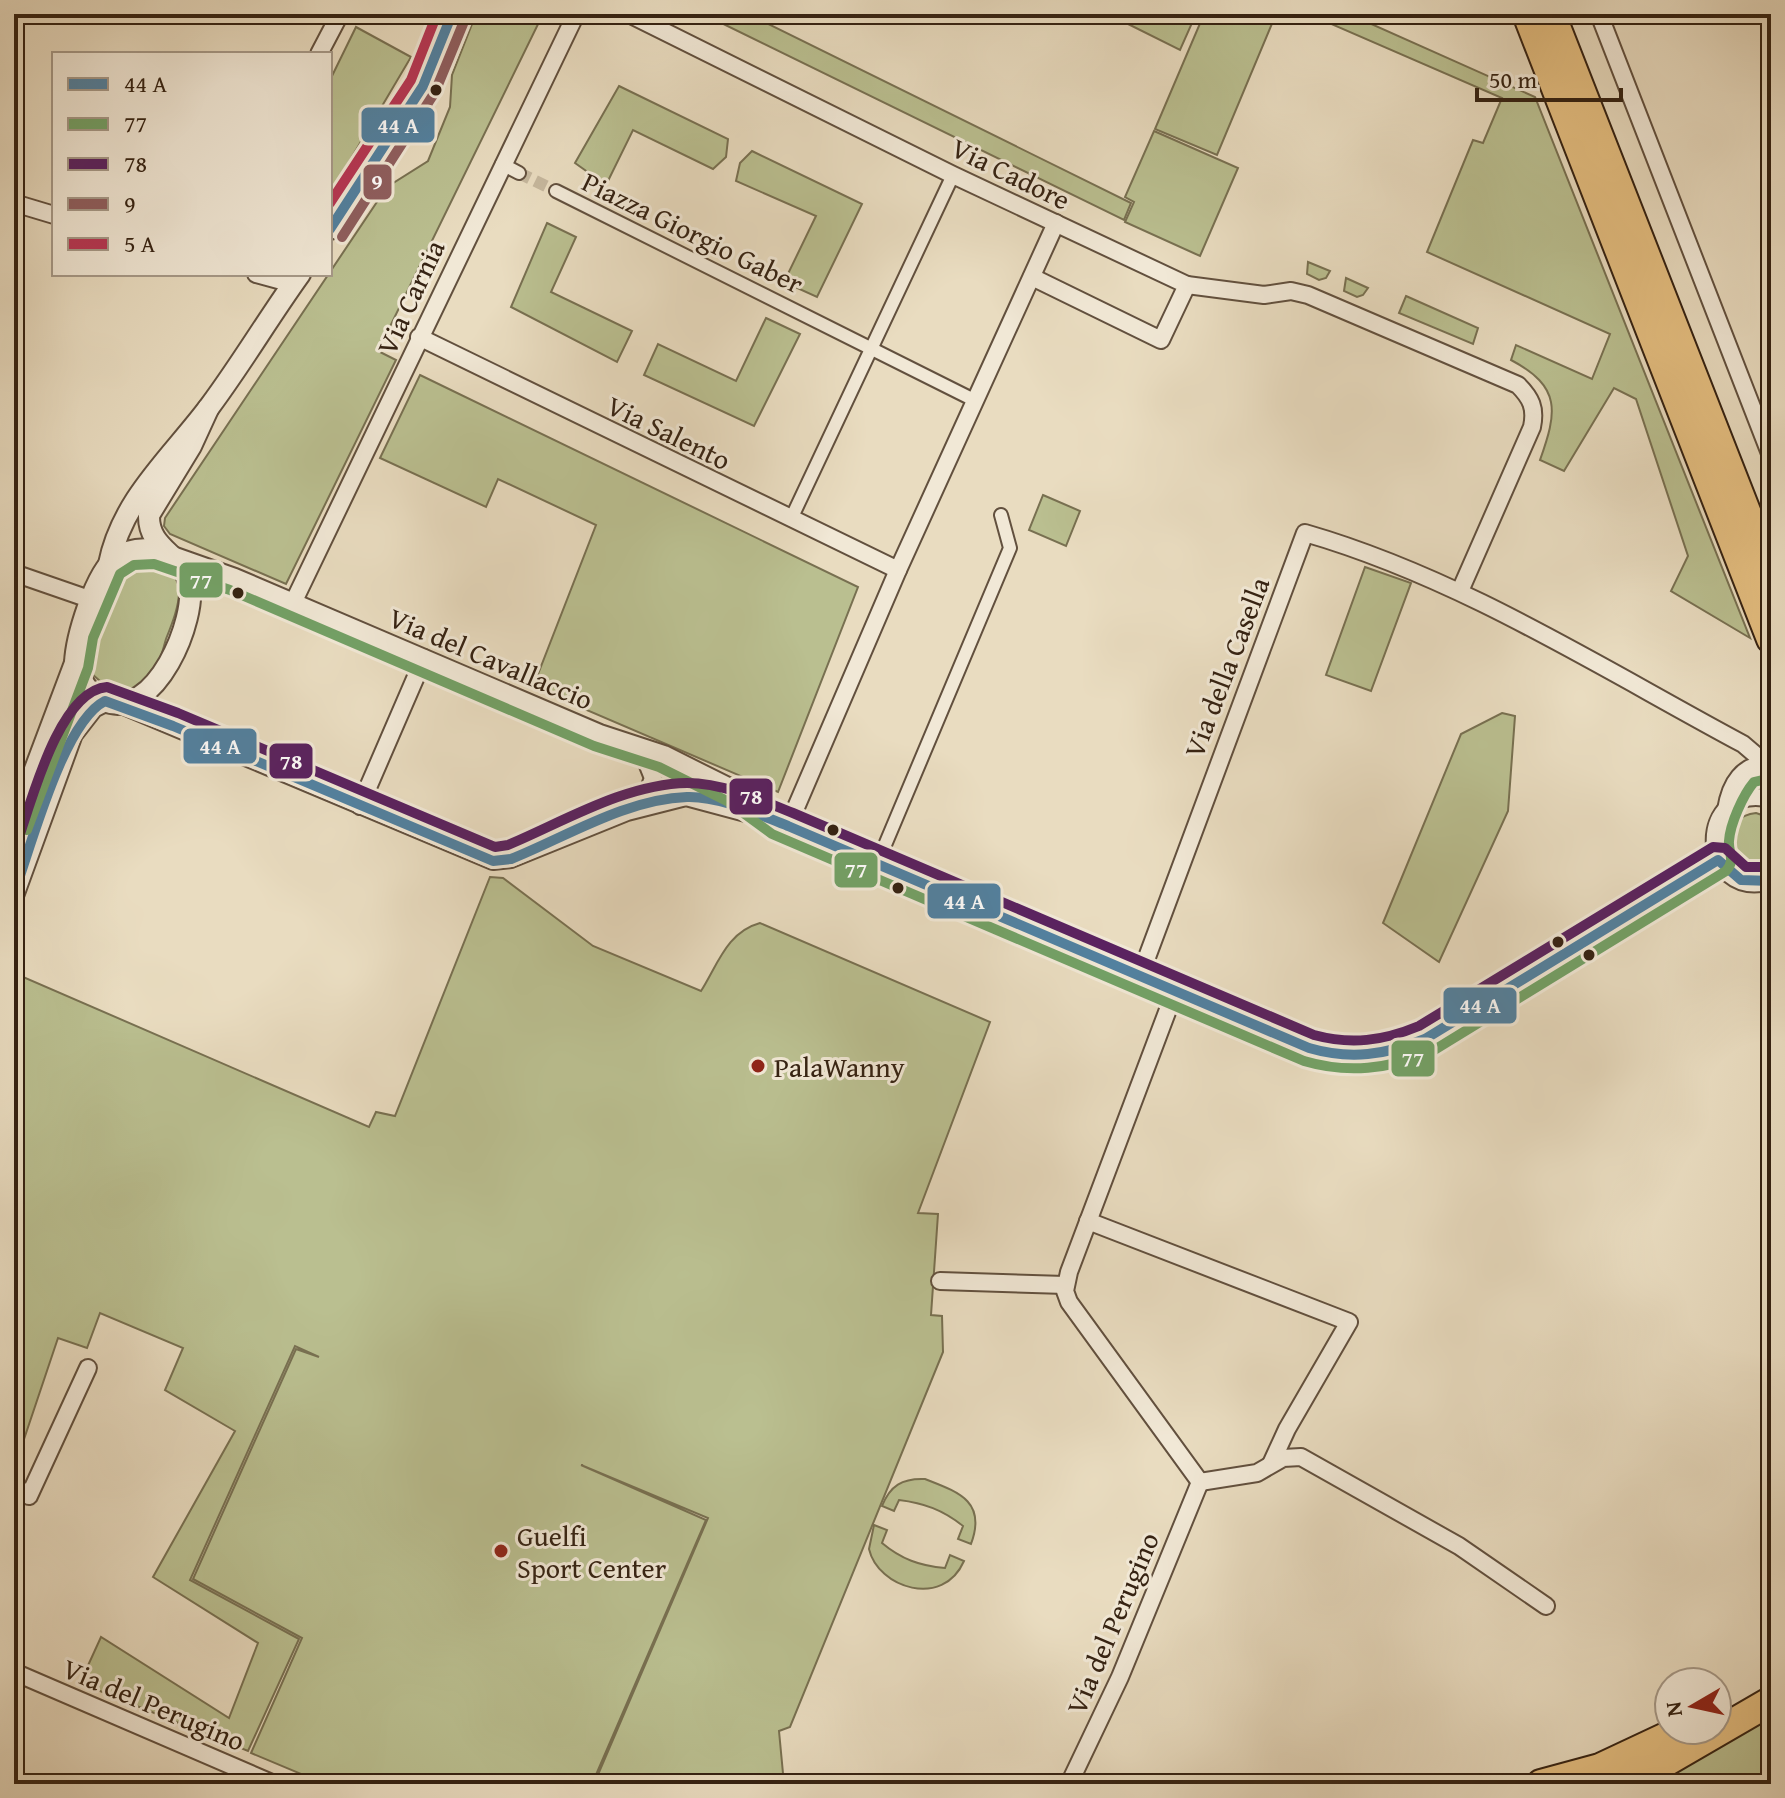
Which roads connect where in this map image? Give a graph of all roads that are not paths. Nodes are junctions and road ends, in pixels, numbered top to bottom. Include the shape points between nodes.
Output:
1 (340, 14) edge
2 (452, 14) edge
3 (576, 14) edge
4 (629, 14) edge
5 (1527, 14) edge
6 (1551, 14) edge
7 (1599, 14) edge
8 (320, 52) edge
9 (502, 164) junction
10 (519, 173) tunnel mouth
11 (953, 175) junction
12 (556, 191) tunnel mouth
13 (14, 203) edge
14 (52, 214) edge
15 (1056, 223) junction
16 (332, 226) edge
17 (272, 276) edge
18 (1032, 277) junction
19 (297, 279) edge
20 (1187, 285) junction
21 (419, 337) junction
22 (875, 348) junction
23 (976, 401) junction
24 (208, 409) junction
25 (1771, 456) edge
26 (1732, 510) junction
27 (1001, 515) dead end
28 (791, 519) junction
29 (165, 552) junction
30 (109, 564) junction
31 (898, 570) junction
32 (14, 573) edge
33 (1771, 575) edge
34 (1460, 591) junction
35 (92, 600) junction
36 (293, 603) junction
37 (1771, 639) edge
38 (424, 658) junction
39 (75, 663) junction
40 (112, 703) junction
41 (600, 733) junction
42 (1767, 764) edge
43 (1771, 784) edge
44 (1771, 799) edge
45 (360, 806) junction
46 (1726, 810) junction
47 (627, 812) junction
48 (783, 823) junction
49 (14, 825) edge
50 (1718, 860) junction
51 (877, 864) junction
52 (1771, 881) edge
53 (14, 893) edge
54 (1140, 976) junction
55 (1175, 991) junction
56 (1088, 1221) junction
57 (940, 1281) dead end
58 (1065, 1285) junction
59 (88, 1368) dead end
60 (1271, 1464) junction
61 (1200, 1482) junction
62 (14, 1485) edge
63 (1546, 1606) dead end
64 (14, 1672) edge
65 (1770, 1688) edge
66 (1733, 1704) edge
67 (1733, 1712) edge
68 (1653, 1743) edge
69 (1685, 1746) edge
70 (1659, 1766) junction
71 (274, 1784) edge
72 (1069, 1784) edge
73 (1541, 1784) edge
74 (1629, 1784) edge

1 - 8 street
2 - 16 street via 423,86
3 - 9 street, Via Carnia
4 - 11 street, Via Cadore
5 - 26 highway
6 - 26 highway
7 - 25 street
9 - 10 street
9 - 21 street, Via Carnia
11 - 15 street, Via Cadore
11 - 22 street
12 - 22 street, Piazza Giorgio Gaber
13 - 14 street
15 - 18 street
15 - 20 street, Via Cadore
17 - 19 street
18 - 20 street via 1161,340
18 - 23 street
19 - 24 street
20 - 34 street via 1308,295 1518,385 1526,393 1533,407 1532,427
21 - 28 street, Via Salento
21 - 36 street, Via Carnia
22 - 23 street, Piazza Giorgio Gaber
22 - 28 street
23 - 31 street
24 - 29 street via 150,511 151,534
24 - 30 street via 157,467 121,525
26 - 33 highway
26 - 37 highway
27 - 51 street via 1010,548
28 - 31 street, Via Salento
29 - 30 street via 137,550
29 - 36 street, Via del Cavallaccio
29 - 40 street via 186,575 190,605 159,681 137,700
30 - 35 street
31 - 48 street
32 - 35 street
34 - 42 street, Via della Casella via 1743,744
34 - 54 street, Via della Casella via 1366,551 1305,533
35 - 39 street
36 - 38 street, Via del Cavallaccio
38 - 41 street, Via del Cavallaccio
38 - 45 street
39 - 40 street via 85,685
39 - 49 street
40 - 45 street
40 - 53 street via 93,707 72,734
41 - 47 street via 641,755 650,767 650,789
41 - 48 street, Via del Cavallaccio via 708,775
42 - 43 street, Via della Casella
42 - 46 street via 1737,778
44 - 46 street via 1746,798
45 - 47 street via 499,861
46 - 50 street via 1714,833
47 - 48 street via 686,797
48 - 51 street, Via del Cavallaccio
50 - 52 street via 1739,880
50 - 55 street, Via del Cavallaccio via 1425,1039 1391,1052 1360,1057 1326,1054
51 - 54 street, Via del Cavallaccio
54 - 55 street, Via del Cavallaccio
55 - 56 street
56 - 58 street
56 - 60 street via 1349,1322
57 - 58 street
58 - 61 street via 1069,1302
59 - 62 street via 29,1496
60 - 61 street via 1257,1473
60 - 63 street via 1301,1457 1427,1527
61 - 72 street, Via del Perugino via 1120,1677
64 - 71 street, Via del Perugino
65 - 66 highway
65 - 67 highway
65 - 70 highway
68 - 73 highway via 1600,1768
69 - 70 highway
70 - 74 highway

